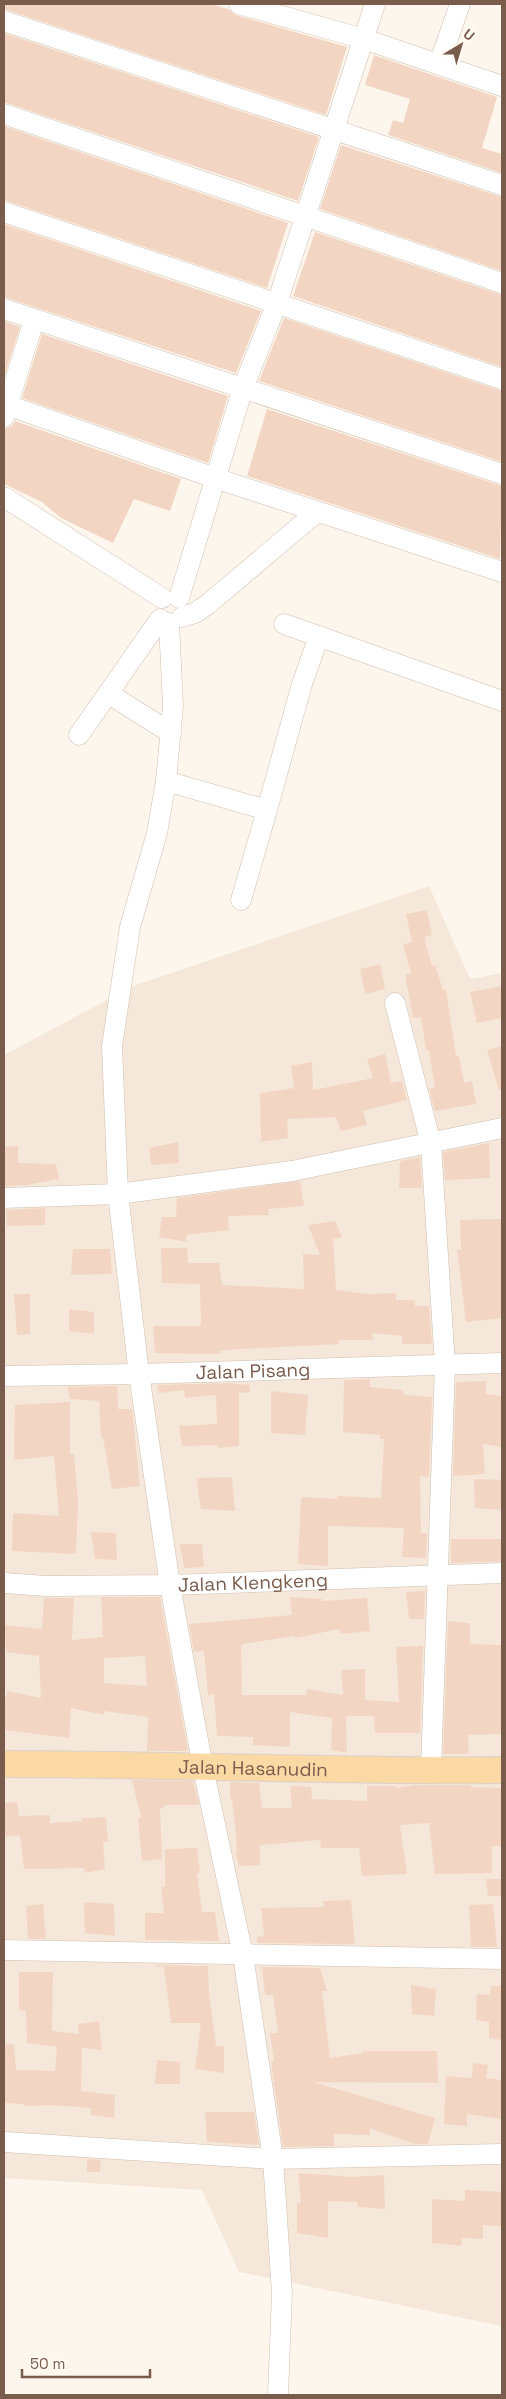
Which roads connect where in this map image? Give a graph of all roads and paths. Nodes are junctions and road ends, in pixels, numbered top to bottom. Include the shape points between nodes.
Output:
1 (239, 4) edge
2 (375, 4) edge
3 (460, 4) edge
4 (4, 21) edge
5 (364, 39) junction
6 (439, 64) junction
7 (502, 86) edge
8 (4, 114) edge
9 (333, 129) junction
10 (502, 184) edge
11 (4, 212) edge
12 (304, 215) junction
13 (502, 283) edge
14 (277, 303) junction
15 (4, 309) edge
16 (34, 320) junction
17 (502, 379) edge
18 (244, 388) junction
19 (5, 411) edge
20 (502, 474) edge
21 (215, 478) junction
22 (4, 497) edge
23 (316, 512) junction
24 (502, 571) edge
25 (170, 611) junction
26 (284, 624) dead end
27 (319, 636) junction
28 (109, 694) junction
29 (502, 701) edge
30 (170, 733) junction
31 (79, 735) dead end
32 (166, 781) junction
33 (267, 810) junction
34 (241, 900) dead end
35 (395, 1003) dead end
36 (502, 1128) edge
37 (431, 1144) junction
38 (118, 1194) junction
39 (4, 1198) edge
40 (502, 1363) edge
41 (445, 1366) junction
42 (139, 1374) junction
43 (4, 1376) edge
44 (502, 1573) edge
45 (439, 1574) junction
46 (4, 1583) edge
47 (170, 1585) junction
48 (4, 1764) edge
49 (203, 1768) junction
50 (431, 1769) junction
51 (502, 1770) edge
52 (4, 1950) edge
53 (243, 1954) junction
54 (502, 1958) edge
55 (4, 2142) edge
56 (502, 2154) edge
57 (273, 2159) junction
58 (278, 2395) edge

1 - 5 street
2 - 5 street
3 - 6 street
4 - 9 street
5 - 6 street
5 - 9 street
6 - 7 street
8 - 12 street
9 - 10 street
9 - 12 street
11 - 14 street
12 - 13 street
12 - 14 street
14 - 17 street
14 - 18 street
15 - 16 street
16 - 18 street
16 - 19 street
18 - 20 street
18 - 21 street
19 - 21 street
21 - 23 street
21 - 25 street
22 - 25 street
23 - 24 street
23 - 25 street via 195,613
25 - 28 street
25 - 30 street via 173,706
26 - 27 street
27 - 29 street
27 - 33 street via 302,684
28 - 30 street
28 - 31 street
30 - 32 street
32 - 33 street
32 - 38 street via 157,833 130,927 112,1046
33 - 34 street
35 - 37 street
36 - 37 street
37 - 38 street via 292,1171
37 - 41 street
38 - 39 street
38 - 42 street
40 - 41 street, Jalan Pisang
41 - 42 street, Jalan Pisang
41 - 45 street
42 - 43 street, Jalan Pisang
42 - 47 street
44 - 45 street, Jalan Klengkeng
45 - 47 street, Jalan Klengkeng
45 - 50 street
46 - 47 street, Jalan Klengkeng
47 - 49 street
48 - 49 main road, Jalan Hasanudin via 151,1764
49 - 50 main road, Jalan Hasanudin
49 - 53 street
50 - 51 main road, Jalan Hasanudin
52 - 53 street
53 - 54 street
53 - 57 street
55 - 57 street
56 - 57 street
57 - 58 street via 282,2292

